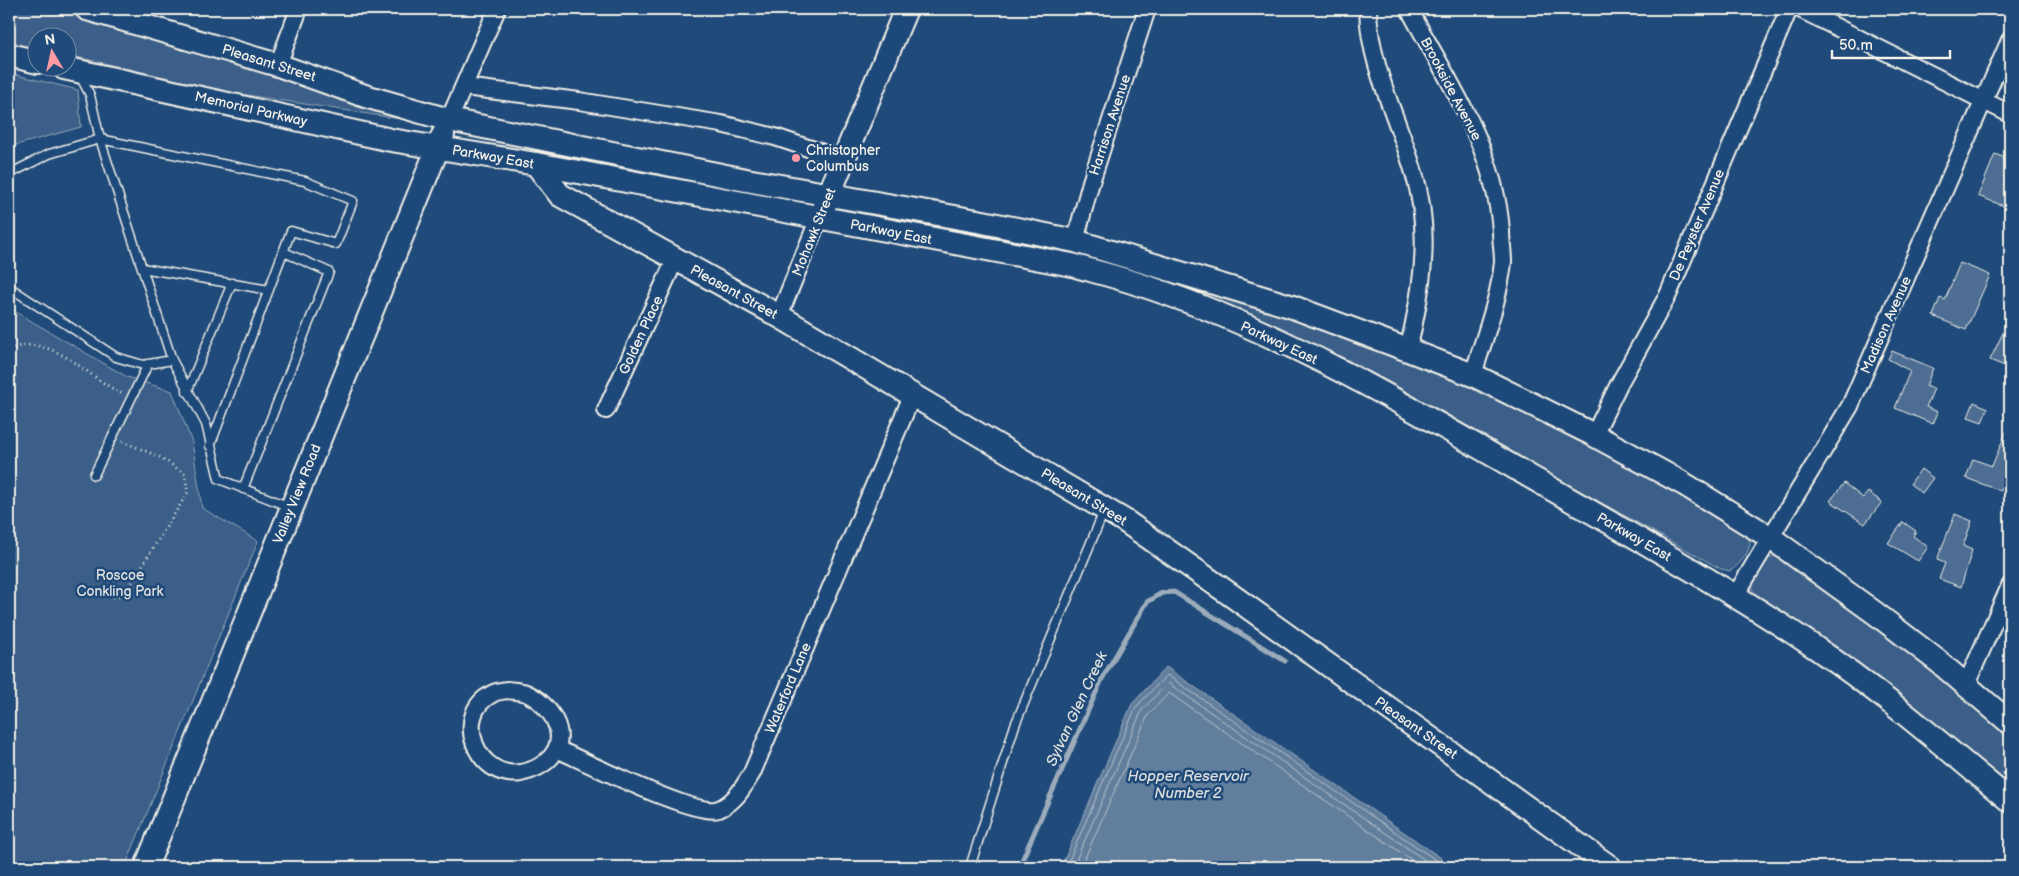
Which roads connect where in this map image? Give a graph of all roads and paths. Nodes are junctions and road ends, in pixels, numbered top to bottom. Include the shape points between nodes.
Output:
1 (299, 9) edge
2 (497, 9) edge
3 (906, 9) edge
4 (1147, 9) edge
5 (1368, 9) edge
6 (1408, 9) edge
7 (1788, 9) edge
8 (1800, 9) edge
9 (100, 11) edge
10 (2010, 40) edge
11 (9, 55) edge
12 (28, 60) edge
13 (278, 66) junction
14 (78, 71) edge
15 (78, 78) edge
16 (464, 87) junction
17 (1984, 100) junction
18 (2010, 114) edge
19 (450, 120) junction
20 (100, 139) junction
21 (438, 148) junction
22 (844, 160) junction
23 (536, 164) junction
24 (9, 174) edge
25 (829, 195) junction
26 (819, 218) junction
27 (1075, 241) junction
28 (284, 252) junction
29 (675, 260) junction
30 (142, 268) junction
31 (232, 283) junction
32 (9, 287) edge
33 (269, 290) junction
34 (779, 316) junction
35 (9, 350) edge
36 (1408, 350) junction
37 (172, 360) junction
38 (148, 364) junction
39 (1473, 375) junction
40 (187, 392) junction
41 (912, 396) junction
42 (132, 397) junction
43 (606, 410) dead end
44 (1594, 435) junction
45 (113, 437) junction
46 (210, 446) junction
47 (94, 475) dead end
48 (243, 489) junction
49 (292, 508) junction
50 (1104, 509) junction
51 (1771, 538) junction
52 (2010, 586) edge
53 (1735, 596) junction
54 (113, 597) dead end
55 (1965, 687) junction
56 (2010, 724) edge
57 (557, 749) junction
58 (2010, 801) edge
59 (146, 867) edge
60 (970, 867) edge
61 (1610, 867) edge

1 - 13 street
2 - 16 street
3 - 22 street, Mohawk Street
4 - 27 street, Harrison Avenue
5 - 36 street via 1375,54 1415,174 1424,218 1424,262
6 - 39 street, Brookside Avenue via 1469,117 1490,167 1499,211 1503,260 1498,291
7 - 44 street, De Peyster Avenue via 1668,295
8 - 17 street
9 - 13 street, Pleasant Street
10 - 17 street, Madison Avenue
11 - 12 street
13 - 19 street, Pleasant Street via 365,96
14 - 21 street, Memorial Parkway
15 - 20 lane via 90,95
16 - 19 street
16 - 22 street via 721,124 775,136
17 - 18 street
17 - 51 street, Madison Avenue via 1850,406
19 - 21 street, Valley View Road
19 - 25 street, Parkway East
20 - 24 lane via 49,154
20 - 28 lane via 305,181 353,201 336,244 291,231
20 - 30 lane
21 - 23 street, Parkway East
21 - 49 street, Valley View Road
22 - 25 street, Mohawk Street
23 - 26 street, Parkway East
23 - 29 street, Pleasant Street via 560,195
25 - 26 street, Mohawk Street
25 - 27 street, Parkway East
26 - 34 street, Mohawk Street
26 - 53 street, Parkway East via 1072,265 1135,283 1194,305 1279,342 1371,388
27 - 36 street, Parkway East via 1290,306
28 - 33 lane
28 - 48 lane via 329,272
29 - 34 street, Pleasant Street
29 - 43 street, Golden Place
30 - 31 lane
30 - 37 lane
31 - 33 lane
31 - 40 lane
32 - 38 lane via 116,357
33 - 46 lane
34 - 41 street, Pleasant Street
35 - 42 path via 21,344 46,347
36 - 39 street, Parkway East
37 - 38 lane
37 - 40 lane
38 - 42 lane
39 - 44 street, Parkway East
40 - 46 lane via 206,424
41 - 50 street, Pleasant Street
41 - 57 street, Waterford Lane via 752,773 734,800 717,810 692,808
42 - 45 lane
44 - 51 street, Parkway East via 1684,484
45 - 47 lane
45 - 54 path via 162,458 185,474 188,492 132,582 122,595
46 - 48 lane via 220,479
48 - 49 lane
49 - 59 street, Valley View Road
50 - 60 lane via 1015,726
50 - 61 street, Pleasant Street via 1231,595
51 - 53 street, Madison Avenue
51 - 55 street, Parkway East via 1876,613 1939,662
52 - 55 street
53 - 58 street, Parkway East via 1814,646 1875,691
55 - 56 street, Parkway East
57 - 57 street via 560,736 554,717 541,702 524,692 507,690 492,694 478,707 472,737 480,757 495,770 510,774 530,771 550,759

